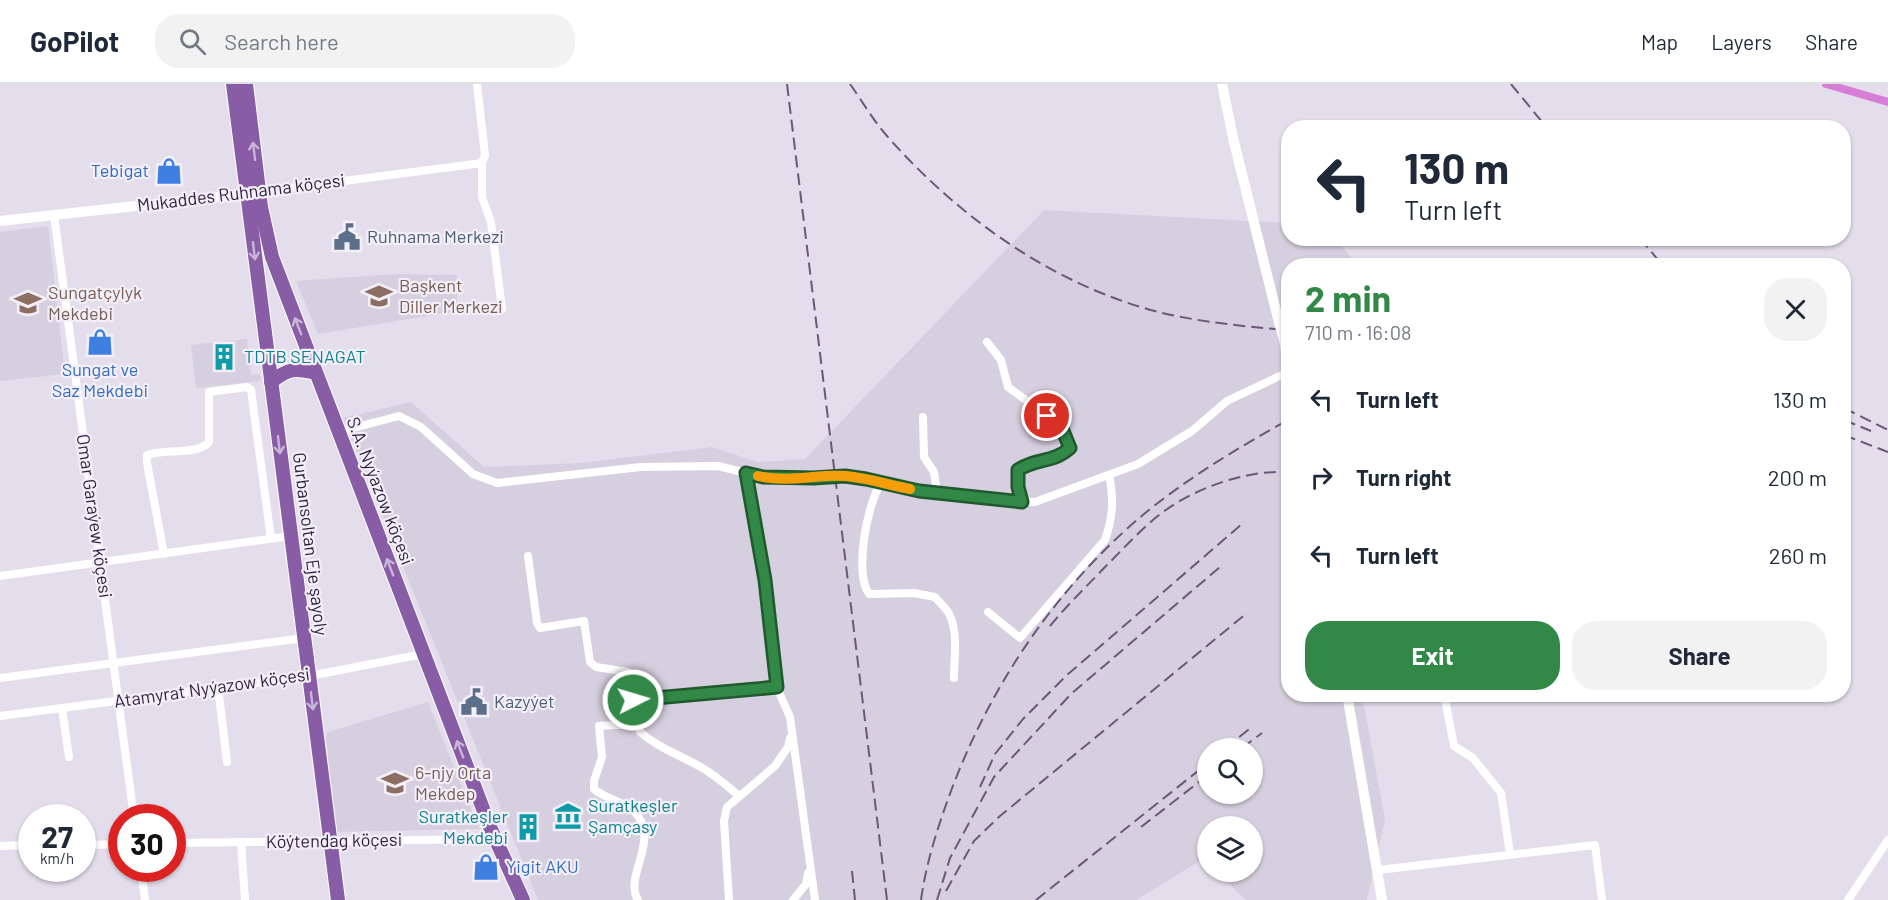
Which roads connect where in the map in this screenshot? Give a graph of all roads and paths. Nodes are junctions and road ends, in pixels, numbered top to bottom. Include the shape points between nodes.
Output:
1 (233, 84) edge
2 (246, 84) edge
3 (477, 84) edge
4 (1222, 84) edge
5 (482, 164) junction
6 (253, 193) junction
7 (54, 215) junction
8 (0, 221) edge
9 (502, 309) dead end
10 (1281, 330) edge
11 (987, 342) dead end
12 (316, 373) junction
13 (1281, 374) edge
14 (271, 382) junction
15 (923, 417) dead end
16 (338, 432) junction
17 (746, 473) junction
18 (1109, 475) junction
19 (881, 483) junction
20 (937, 493) junction
21 (1022, 502) junction
22 (291, 537) junction
23 (271, 539) junction
24 (164, 554) junction
25 (528, 556) dead end
26 (100, 562) junction
27 (0, 576) edge
28 (988, 612) dead end
29 (304, 638) junction
30 (423, 654) junction
31 (114, 663) junction
32 (309, 676) junction
33 (0, 678) edge
34 (954, 678) dead end
35 (218, 687) junction
36 (777, 687) junction
37 (118, 700) junction
38 (633, 700) junction
39 (1348, 702) edge
40 (1446, 702) edge
41 (62, 708) junction
42 (0, 716) edge
43 (637, 724) junction
44 (792, 731) junction
45 (69, 757) dead end
46 (227, 762) dead end
47 (739, 796) junction
48 (132, 804) edge
49 (495, 839) junction
50 (1888, 840) edge
51 (330, 841) junction
52 (242, 842) junction
53 (186, 843) edge
54 (18, 845) edge
55 (0, 846) edge
56 (1510, 854) junction
57 (810, 866) junction
58 (1378, 870) junction
59 (143, 882) edge
60 (145, 900) edge
61 (245, 900) edge
62 (338, 900) edge
63 (523, 900) edge
64 (638, 900) edge
65 (729, 900) edge
66 (793, 900) edge
67 (815, 900) edge
68 (1382, 900) edge
69 (1602, 900) edge
70 (1848, 900) edge

1 - 6 main road, S.A. Nyýazow köçesi
6 -> 2 main road, S.A. Nyýazow köçesi
3 - 5 street via 485,155
4 - 10 street, bridge
5 - 6 street, Mukaddes Ruhnama köçesi
5 - 9 street via 482,197 491,222
6 - 7 street, Mukaddes Ruhnama köçesi
12 -> 6 main road, S.A. Nyýazow köçesi via 272,257
6 -> 14 main road, Gurbansoltan Eje şayoly
7 - 8 street, Mukaddes Ruhnama köçesi
7 - 26 street, Omar Garaýew köçesi
11 - 21 street via 1001,360 1008,387 1061,426 1070,448 1059,457 1028,463 1018,470
12 - 14 main road via 288,370
12 - 16 main road, S.A. Nyýazow köçesi
13 - 18 street via 1227,401 1192,431 1138,464
14 -> 22 main road, Gurbansoltan Eje şayoly
15 - 20 street via 924,458 934,472
16 - 17 street via 399,416 421,427 473,474 497,483 640,467 718,466
30 -> 16 main road, S.A. Nyýazow köçesi
17 - 19 street via 763,477 845,476
17 - 36 street via 765,580
18 - 21 street via 1035,502
18 - 28 street via 1113,509 1105,540 1020,638
19 - 20 street
19 - 34 street via 867,516 865,588 869,594 914,593 935,597 953,625
20 - 21 street
22 - 23 street
22 - 29 main road, Gurbansoltan Eje şayoly
23 - 24 street
23 - 24 street via 251,390 216,390 208,392 207,446 147,455
24 - 26 street
25 - 38 street via 540,628 584,621 590,662 596,667 628,672
26 - 27 street
26 - 31 street, Omar Garaýew köçesi
29 - 31 street
29 - 32 main road, Gurbansoltan Eje şayoly
30 - 32 street, Atamyrat Nyýazow köçesi
49 -> 30 main road, S.A. Nyýazow köçesi
31 - 33 street
31 - 37 street, Omar Garaýew köçesi
32 - 35 street, Atamyrat Nyýazow köçesi
32 -> 51 main road, Gurbansoltan Eje şayoly
35 - 37 street, Atamyrat Nyýazow köçesi
35 - 46 street
36 - 38 street
36 - 44 street
37 - 41 street, Atamyrat Nyýazow köçesi
37 - 48 street, Omar Garaýew köçesi
38 - 43 street
39 - 58 street
40 - 56 street via 1454,746 1473,758 1501,792
41 - 42 street, Atamyrat Nyýazow köçesi
41 - 45 street
43 - 47 street via 640,732 662,748 698,765
43 - 64 street via 599,726 602,757 594,789 634,810 642,823 645,838 633,889
44 - 47 street via 788,747 775,766
44 - 57 street
47 - 65 street via 727,807 724,821
49 - 51 street, Köýtendag köçesi
49 - 63 main road, S.A. Nyýazow köçesi
50 - 70 street
51 - 52 street, Köýtendag köçesi
51 - 62 main road, Gurbansoltan Eje şayoly
52 - 53 street, Köýtendag köçesi
52 - 61 street
54 - 55 street
56 - 58 street
56 - 69 street via 1594,845
57 - 66 street via 806,884
57 - 67 street
58 - 68 street
59 - 60 street

